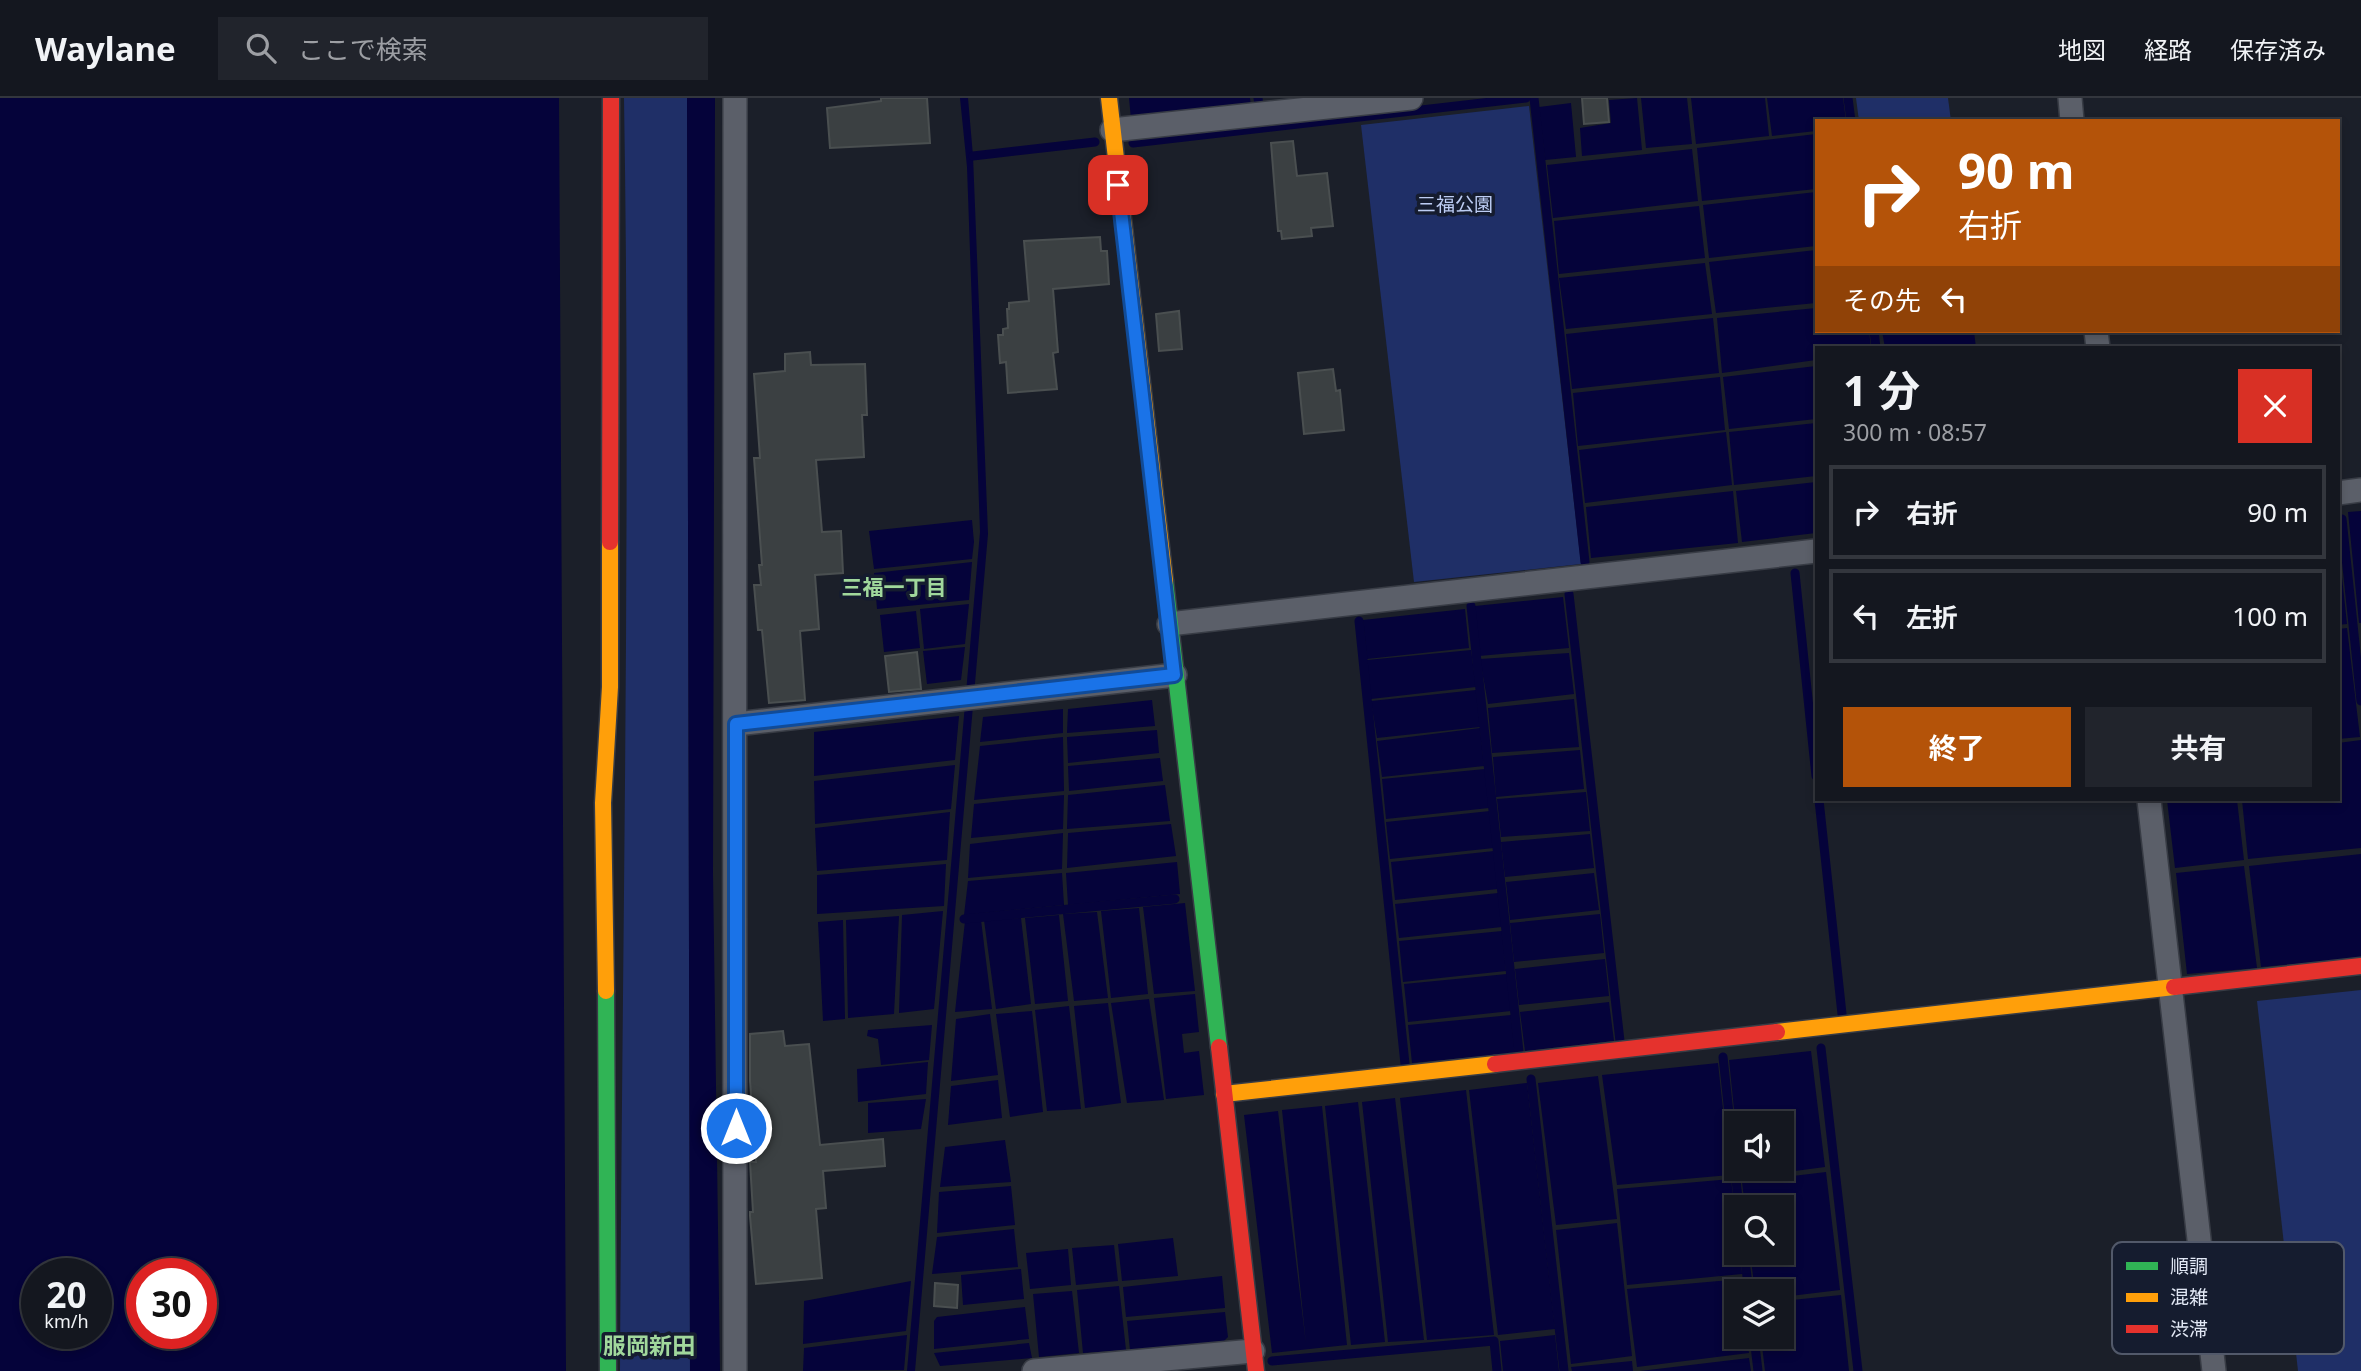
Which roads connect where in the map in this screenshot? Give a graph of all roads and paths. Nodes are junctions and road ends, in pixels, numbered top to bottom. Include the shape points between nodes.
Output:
1 (611, 98) edge
2 (735, 98) edge
3 (1109, 98) edge
4 (1411, 98) edge
5 (2070, 98) edge
6 (2072, 119) edge
7 (1112, 130) junction
8 (2361, 490) edge
9 (2340, 493) edge
10 (1815, 551) edge
11 (1169, 624) junction
12 (1174, 675) junction
13 (736, 724) junction
14 (2149, 801) edge
15 (2361, 966) edge
16 (2170, 987) junction
17 (1224, 1094) junction
18 (2199, 1242) edge
19 (1254, 1361) edge
20 (608, 1371) edge
21 (735, 1371) edge
22 (1034, 1371) edge

1 - 20 street via 610,687 603,803
2 - 13 street
3 - 7 street
4 - 7 street
5 - 6 street
7 - 11 street
8 - 9 street
10 - 11 street
11 - 12 street
12 - 13 street
12 - 17 street
13 - 21 street
14 - 16 street
15 - 16 street
16 - 17 street
16 - 18 street
17 - 19 street
19 - 22 street

